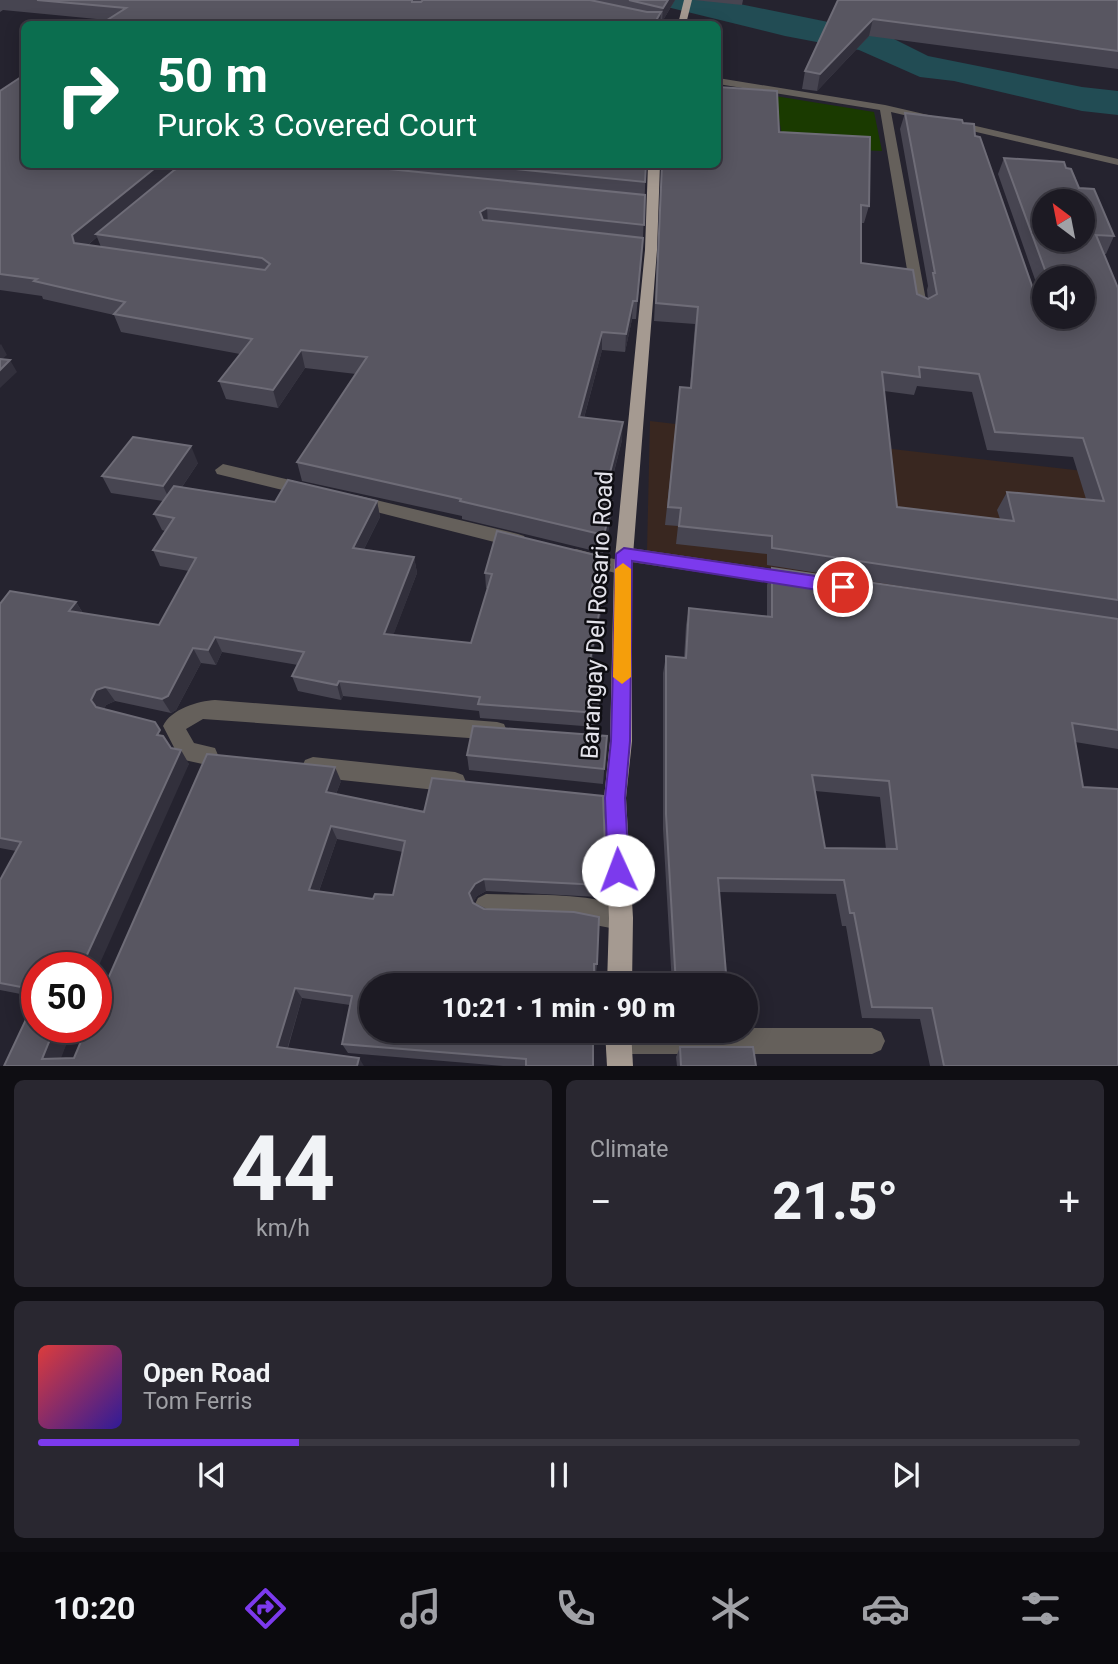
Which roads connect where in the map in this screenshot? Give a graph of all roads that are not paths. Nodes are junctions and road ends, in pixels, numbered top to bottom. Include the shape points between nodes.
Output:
1 (688, 0) edge
2 (684, 20) edge
3 (721, 81) edge
4 (885, 108) junction
5 (1118, 162) edge
6 (653, 168) edge
7 (921, 311) edge
8 (223, 470) dead end
9 (531, 544) edge
10 (558, 551) edge
11 (623, 561) junction
12 (816, 583) edge
13 (149, 721) edge
14 (173, 726) junction
15 (511, 732) edge
16 (593, 738) edge
17 (621, 741) junction
18 (234, 758) edge
19 (288, 764) edge
20 (479, 784) edge
21 (588, 795) edge
22 (615, 798) junction
23 (486, 906) edge
24 (621, 918) junction
25 (619, 973) edge
26 (872, 1041) dead end
27 (619, 1046) edge

1 - 2 main road
3 - 4 street
4 - 5 street via 976,134
4 - 7 street
6 - 11 main road, Barangay Del Rosario Road via 646,205
8 - 9 street
10 - 11 street
11 - 12 street
11 - 17 main road, Barangay Del Rosario Road
13 - 14 street
14 - 15 street via 200,710 215,709
14 - 18 street via 202,766
16 - 17 street
17 - 22 main road, Barangay Del Rosario Road
19 - 20 street
21 - 22 street
22 - 24 main road, Barangay Del Rosario Road
23 - 24 street via 574,909
24 - 25 main road, Barangay Del Rosario Road
26 - 27 street

